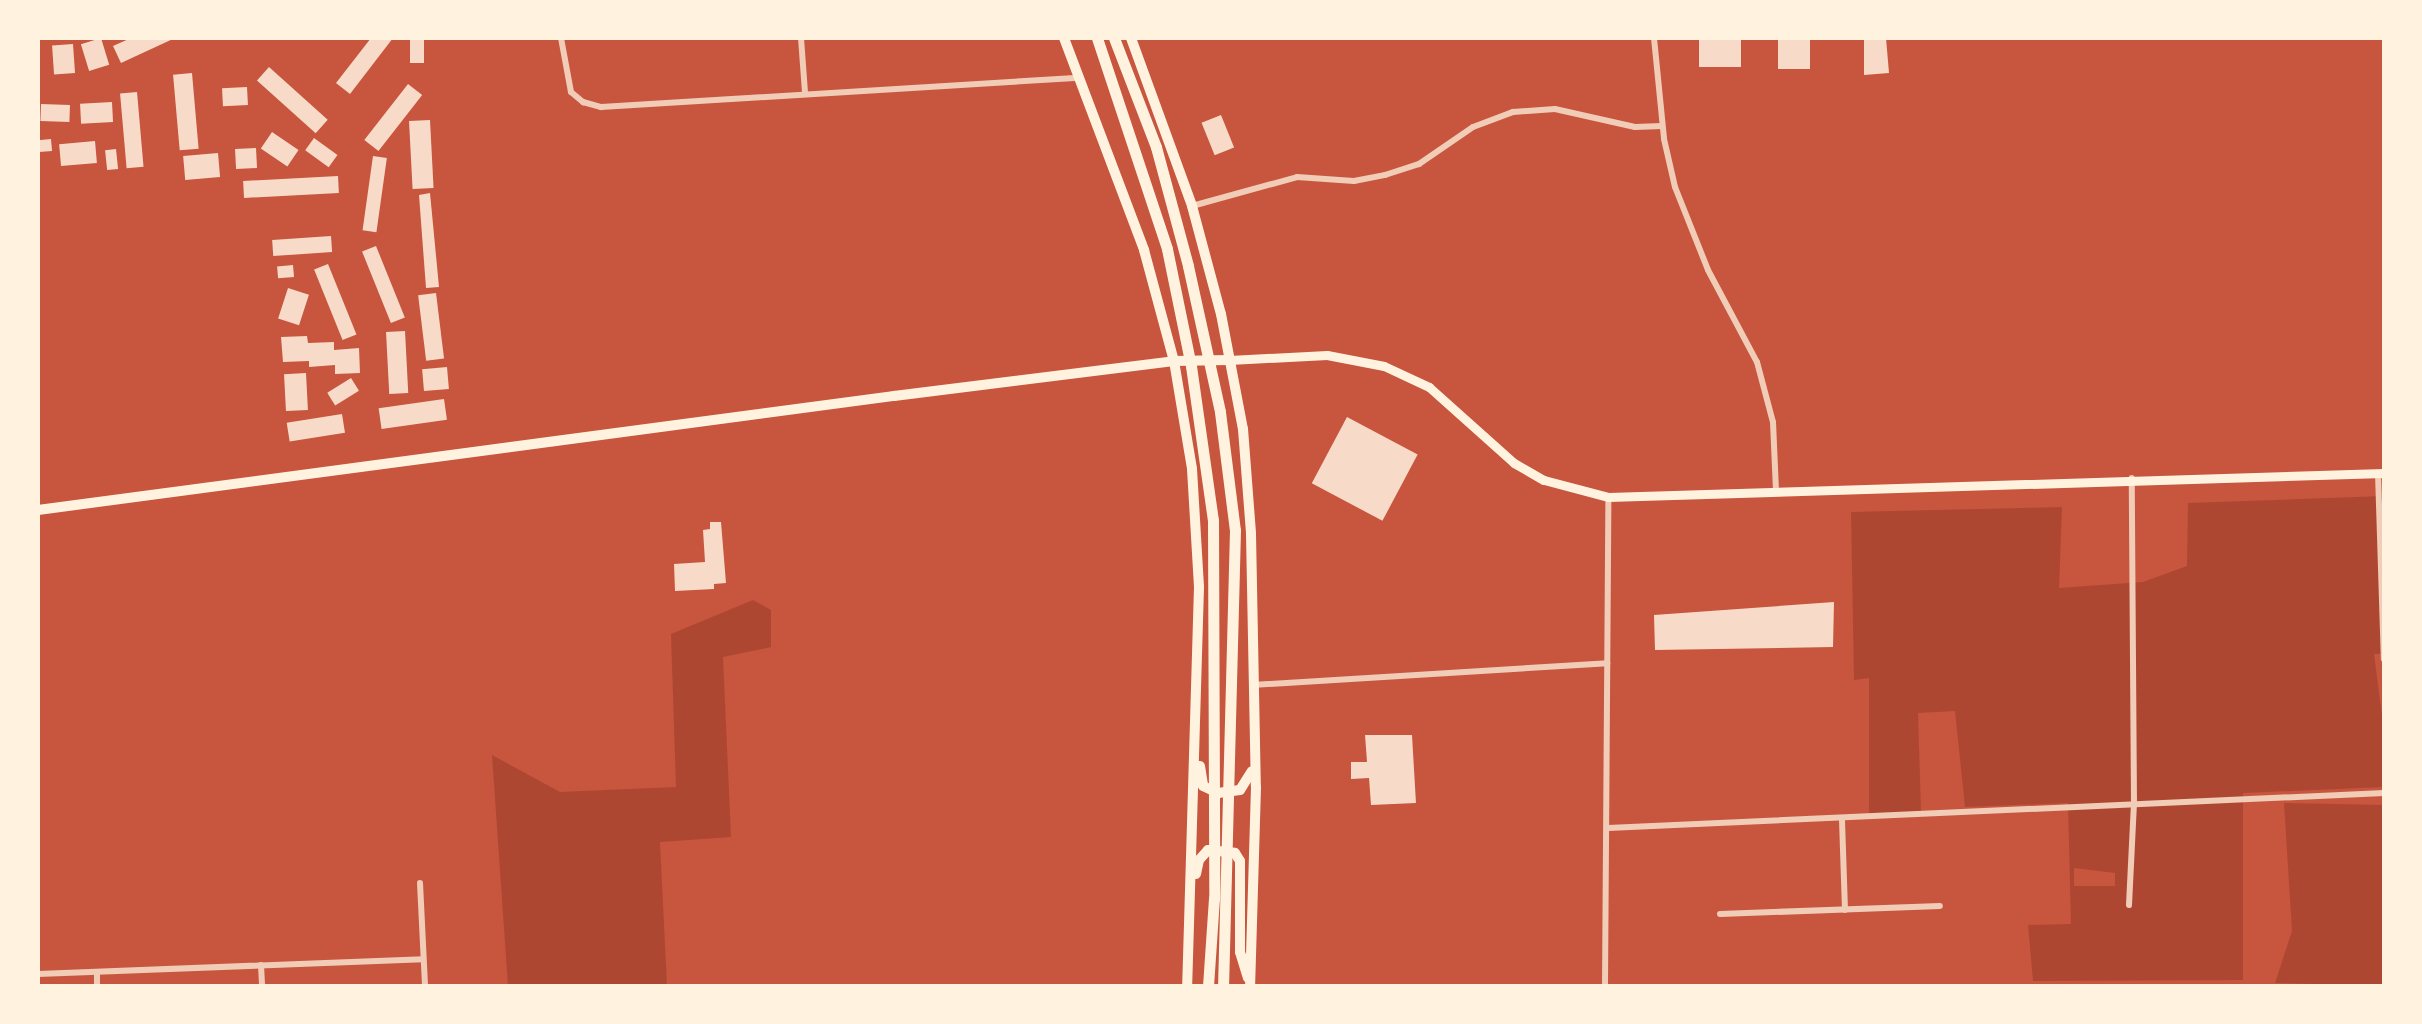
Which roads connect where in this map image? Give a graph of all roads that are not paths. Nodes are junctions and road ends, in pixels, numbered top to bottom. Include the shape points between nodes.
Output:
1 (561, 38) edge
2 (801, 38) edge
3 (1064, 38) edge
4 (1097, 38) edge
5 (1114, 38) edge
6 (1131, 38) edge
7 (1654, 38) edge
8 (1079, 78) junction
9 (805, 92) junction
10 (1662, 126) junction
11 (1192, 206) junction
12 (1229, 360) junction
13 (1174, 361) junction
14 (2381, 473) edge
15 (2132, 478) junction
16 (1776, 491) junction
17 (1608, 497) junction
18 (38, 510) edge
19 (2384, 659) edge
20 (1607, 663) junction
21 (1252, 685) junction
22 (1195, 712) junction
23 (1254, 743) junction
24 (2384, 793) edge
25 (2134, 804) junction
26 (1842, 820) junction
27 (1608, 828) junction
28 (420, 883) dead end
29 (2129, 905) dead end
30 (1940, 906) dead end
31 (1845, 910) junction
32 (1720, 914) dead end
33 (1189, 921) junction
34 (423, 959) junction
35 (261, 965) junction
36 (97, 972) junction
37 (38, 974) edge
38 (1250, 985) edge
39 (97, 986) edge
40 (262, 986) edge
41 (425, 986) edge
42 (1187, 986) edge
43 (1208, 986) edge
44 (1223, 986) edge
45 (1594, 986) edge
46 (1605, 986) edge

1 - 9 street via 567,84 577,98 601,107
2 - 9 street
3 - 8 main road
4 - 43 highway via 1167,249 1191,366 1213,520 1214,898
5 - 44 highway via 1156,147 1188,266 1220,412 1235,530
6 - 11 main road
7 - 10 street
8 - 9 street
8 - 13 main road via 1144,250
10 - 11 street via 1635,127 1555,109 1513,112 1473,127 1419,164 1385,175 1354,181 1297,177
10 - 16 street via 1691,233 1745,336 1766,392
11 - 12 main road
12 - 13 main road
12 - 17 main road via 1327,355 1384,366 1429,387 1514,463 1544,480
12 - 21 main road via 1243,429 1251,534
13 - 18 main road
13 - 22 main road via 1192,469 1199,587
14 - 15 main road
14 - 19 street
15 - 16 main road
15 - 25 street
16 - 17 main road
17 - 20 street
20 - 21 street
20 - 27 street
21 - 23 main road
22 - 23 main road via 1200,777 1208,791 1228,793 1248,784
22 - 33 main road
23 - 38 main road
24 - 25 street
25 - 26 street
25 - 29 street
26 - 27 street
26 - 31 street
27 - 46 street
28 - 34 street
30 - 31 street
31 - 32 street
33 - 38 main road via 1202,854 1235,853 1241,877 1240,952
33 - 42 main road
34 - 35 street
34 - 41 street
35 - 36 street
35 - 40 street
36 - 37 street
36 - 39 street
45 - 46 street

